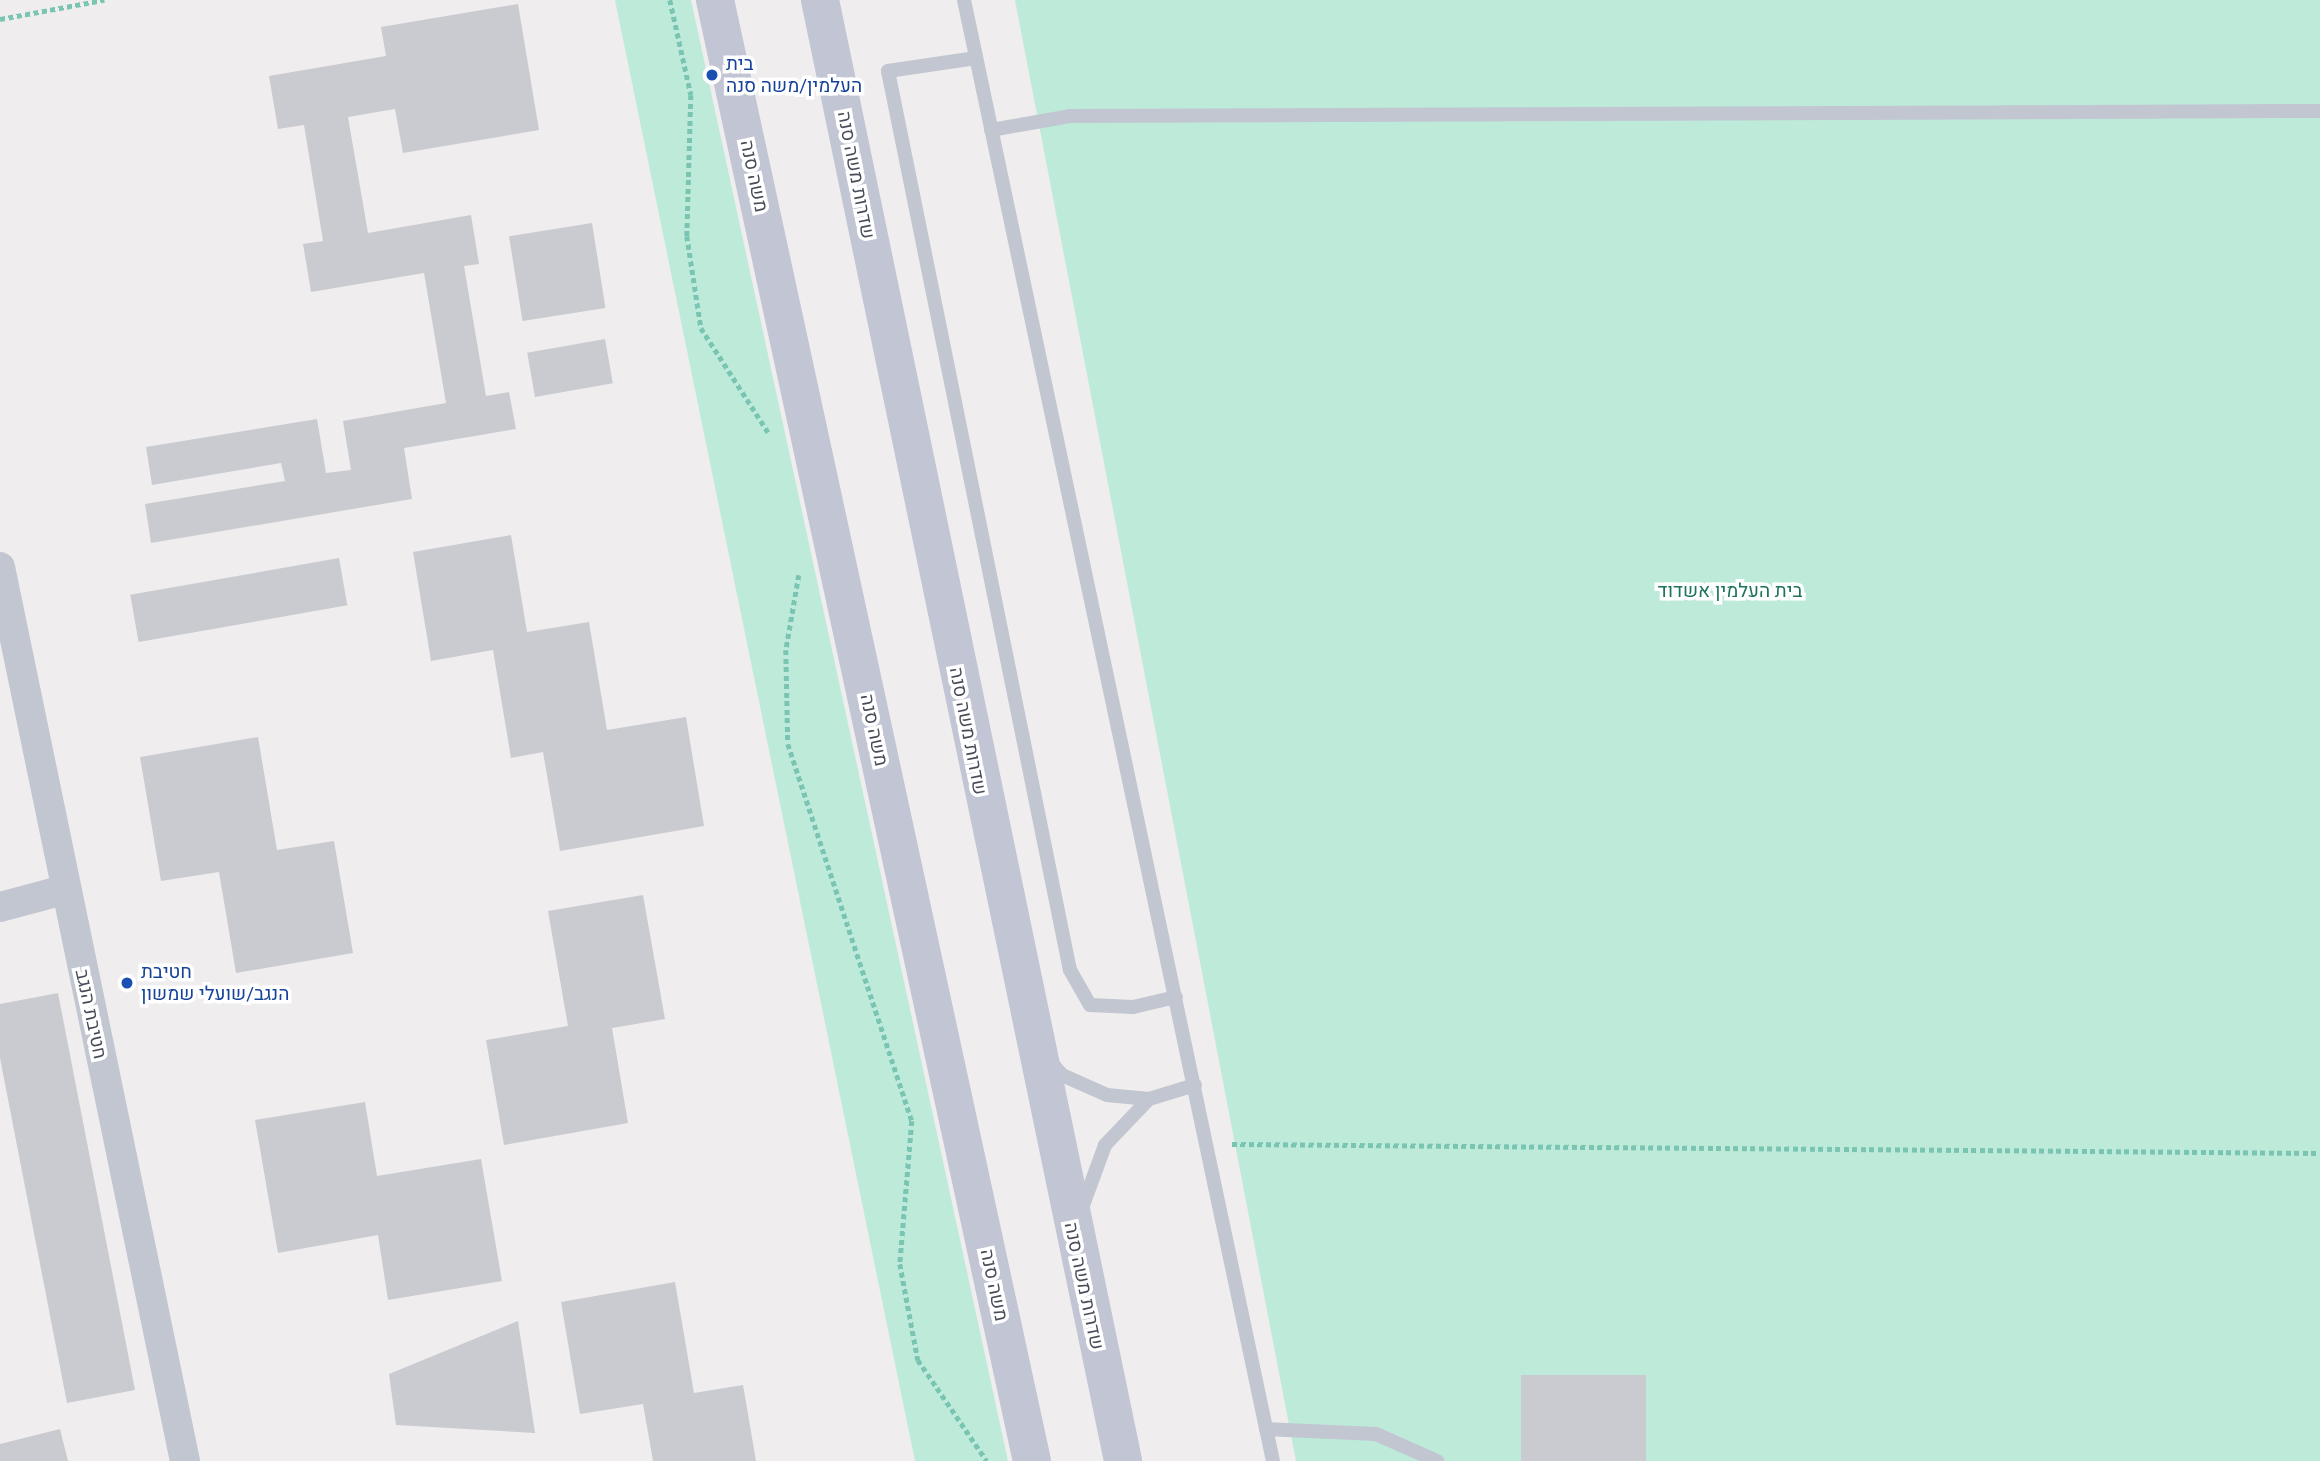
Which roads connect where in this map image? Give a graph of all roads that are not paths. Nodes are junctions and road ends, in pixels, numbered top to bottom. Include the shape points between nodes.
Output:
1 (715, 0) edge
2 (820, 0) edge
3 (964, 0) edge
4 (976, 58) junction
5 (2320, 111) edge
6 (991, 130) junction
7 (0, 567) edge
8 (64, 890) junction
9 (0, 907) edge
10 (1176, 997) junction
11 (1031, 1040) junction
12 (1195, 1085) junction
13 (1149, 1099) junction
14 (1073, 1235) junction
15 (1266, 1429) junction
16 (185, 1461) edge
17 (1032, 1461) edge
18 (1123, 1461) edge
19 (1273, 1461) edge
20 (1437, 1461) edge

1 - 17 main road, משה סנה
2 - 11 main road, שדרות משה סנה
3 - 4 lane
4 - 6 lane
4 - 10 lane via 888,71 1070,970 1090,1005 1133,1007
5 - 6 lane via 1070,116
6 - 10 lane
7 - 8 street, חטיבת הנגב
8 - 9 street
8 - 16 street, חטיבת הנגב
10 - 12 lane
11 - 13 lane via 1062,1075 1085,1087
11 - 14 main road, שדרות משה סנה
12 - 13 lane
12 - 15 lane
13 - 14 lane via 1105,1144
14 - 18 main road, שדרות משה סנה
15 - 19 lane
15 - 20 lane via 1376,1434

